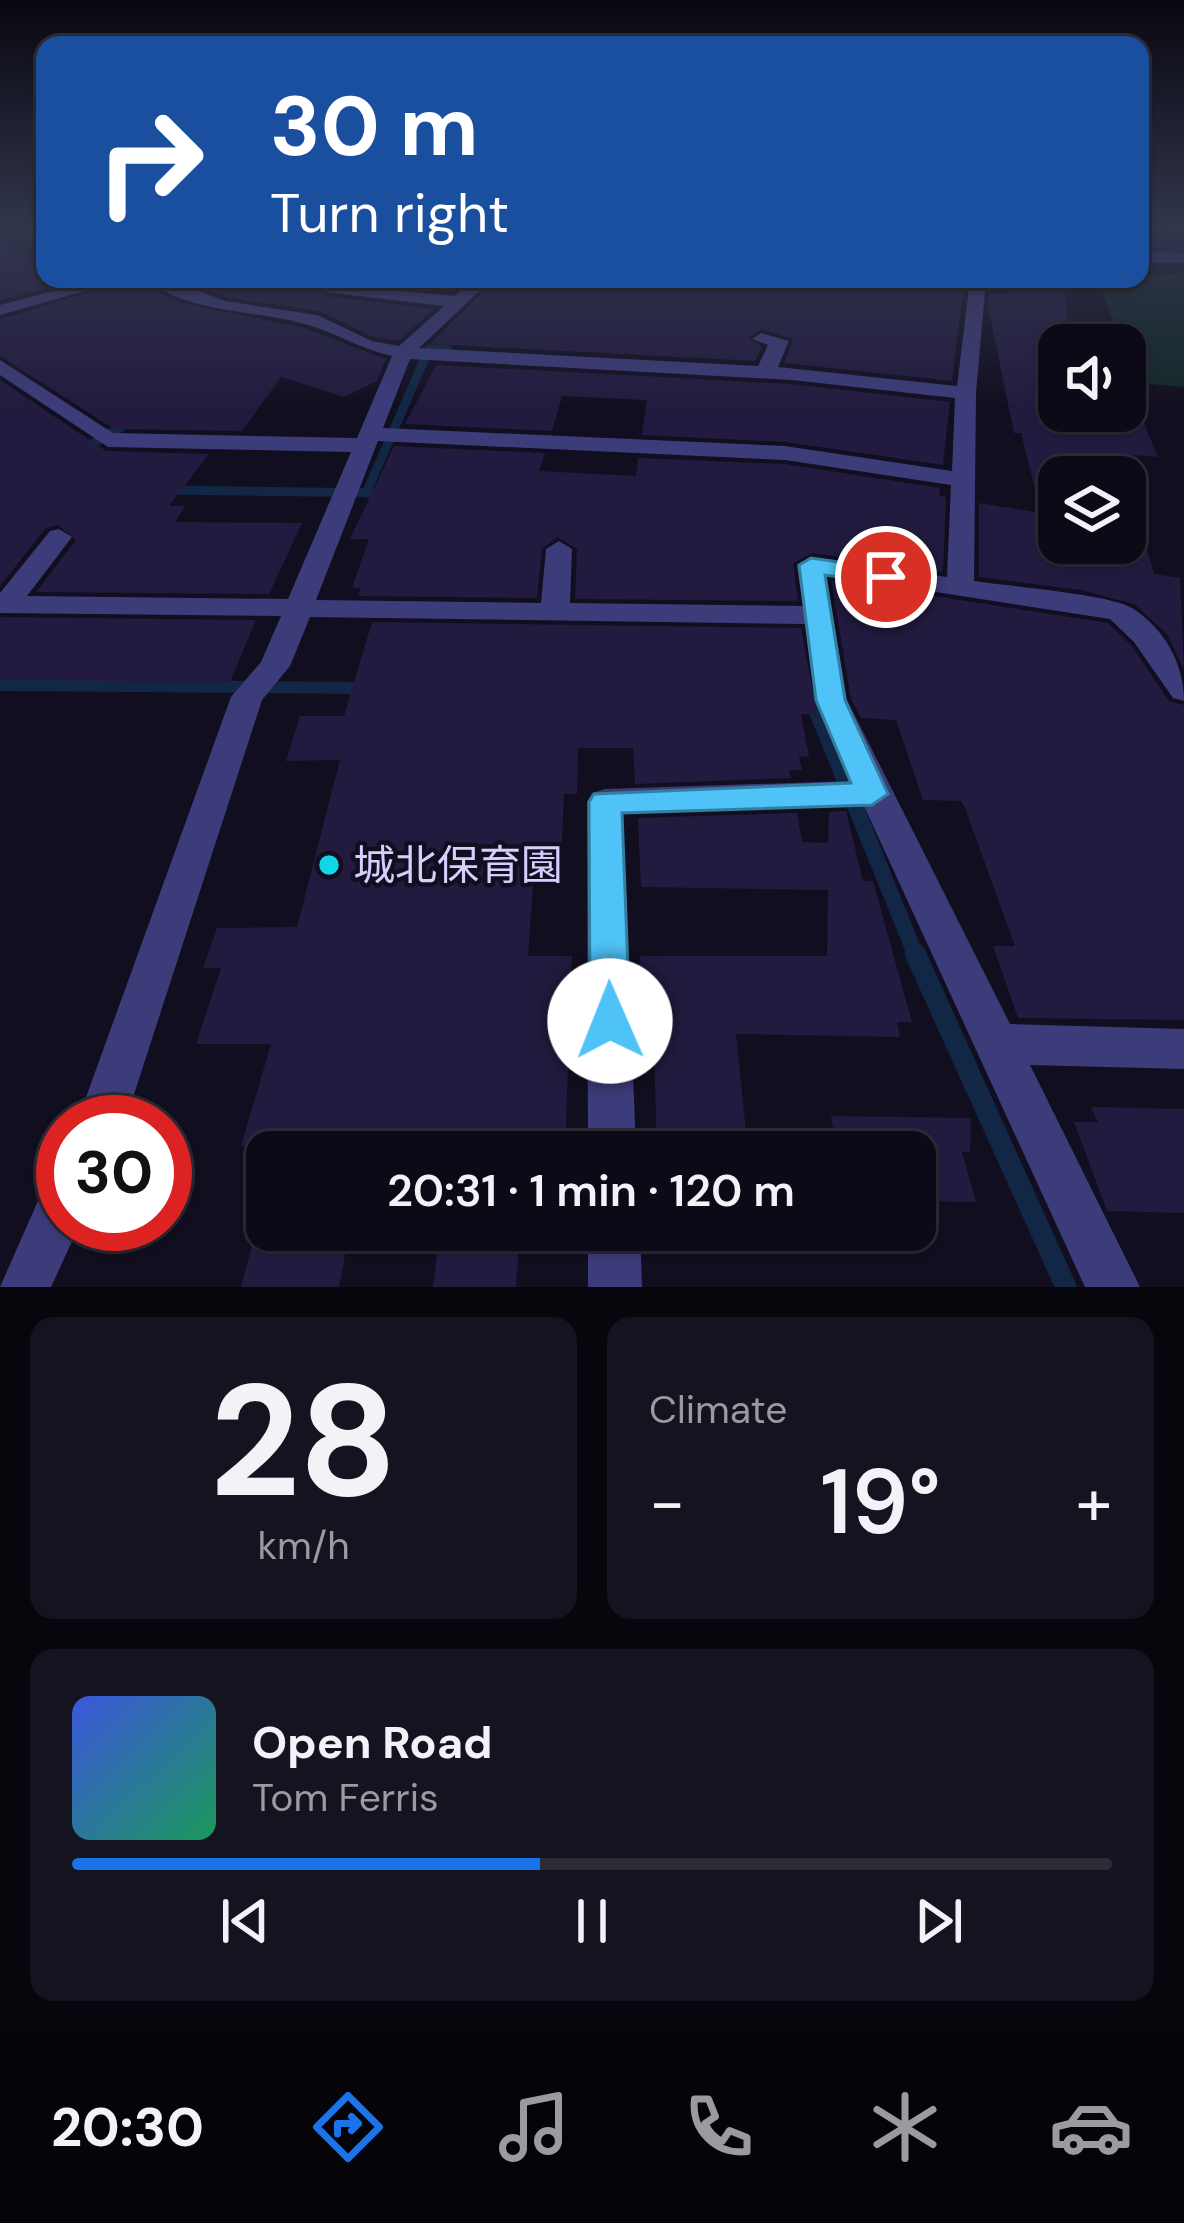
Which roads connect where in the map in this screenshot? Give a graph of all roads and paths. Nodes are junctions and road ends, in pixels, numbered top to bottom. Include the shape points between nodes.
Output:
1 (86, 289) edge
2 (178, 289) edge
3 (342, 289) edge
4 (473, 289) edge
5 (977, 289) edge
6 (458, 302) junction
7 (0, 310) edge
8 (761, 339) dead end
9 (418, 354) junction
10 (0, 365) edge
11 (765, 373) junction
12 (966, 392) junction
13 (381, 437) junction
14 (965, 479) junction
15 (59, 537) dead end
16 (559, 549) dead end
17 (960, 589) junction
18 (3, 604) edge
19 (298, 609) junction
20 (555, 612) junction
21 (801, 614) junction
22 (1184, 691) edge
23 (852, 794) junction
24 (997, 1044) junction
25 (1184, 1049) edge
26 (111, 1095) edge
27 (612, 1131) edge
28 (41, 1251) edge
29 (614, 1251) edge
30 (24, 1287) edge
31 (615, 1287) edge
32 (1113, 1287) edge

1 - 7 street
2 - 9 street
3 - 6 street
4 - 6 street
5 - 12 street
6 - 9 street
8 - 11 street via 780,341
9 - 11 street
9 - 13 street
10 - 13 street via 105,437
11 - 12 street
12 - 14 street
13 - 14 street via 785,453
13 - 19 street via 346,492
14 - 17 street
15 - 18 street
16 - 20 street
17 - 21 street via 811,565
17 - 22 street via 1119,612
18 - 19 street
19 - 20 street
19 - 26 street via 275,666 255,688
20 - 21 street
21 - 23 street
23 - 24 street
23 - 27 street via 605,802
24 - 25 street
24 - 32 street
28 - 30 street
29 - 31 street

